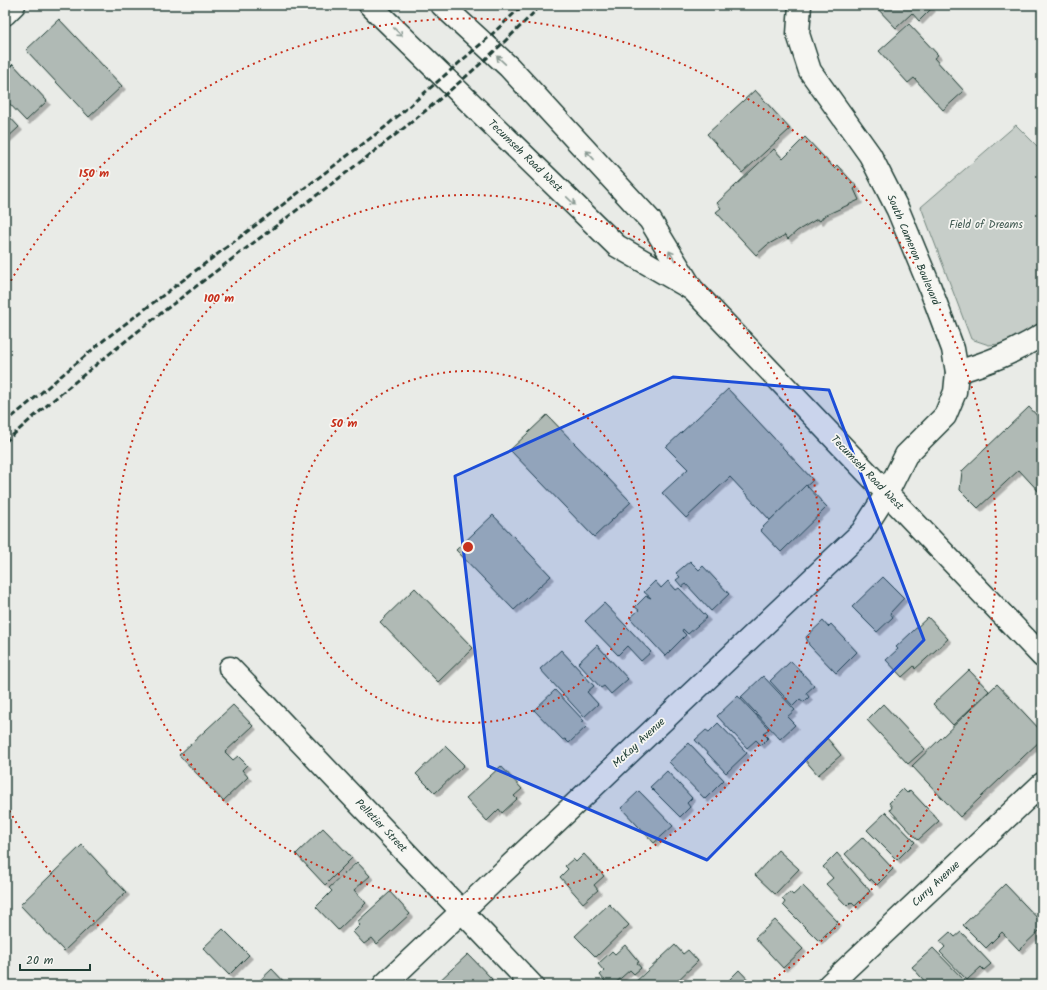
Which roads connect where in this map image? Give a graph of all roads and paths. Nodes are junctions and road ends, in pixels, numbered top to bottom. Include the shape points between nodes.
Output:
1 (14, 5) edge
2 (370, 5) edge
3 (442, 5) edge
4 (800, 5) edge
5 (5, 14) edge
6 (692, 289) junction
7 (1042, 335) edge
8 (958, 372) junction
9 (887, 493) junction
10 (1042, 656) edge
11 (230, 668) dead end
12 (1042, 784) edge
13 (462, 911) junction
14 (384, 985) edge
15 (532, 985) edge
16 (829, 985) edge

1 - 5 street
2 -> 6 street, Tecumseh Road West via 617,246
6 -> 3 street, Tecumseh Road West via 650,220 509,68
4 - 8 street, South Cameron Boulevard via 798,34 810,71 870,155 929,285
6 - 9 street, Tecumseh Road West
7 - 8 street via 1001,358
8 - 9 street, South Cameron Boulevard via 955,392 945,416 906,455
9 - 10 street, Tecumseh Road West
9 - 13 street, McKay Avenue via 862,532
11 - 13 street, Pelletier Street
12 - 16 street, Curry Avenue
13 - 14 street, McKay Avenue
13 - 15 street, Pelletier Street

